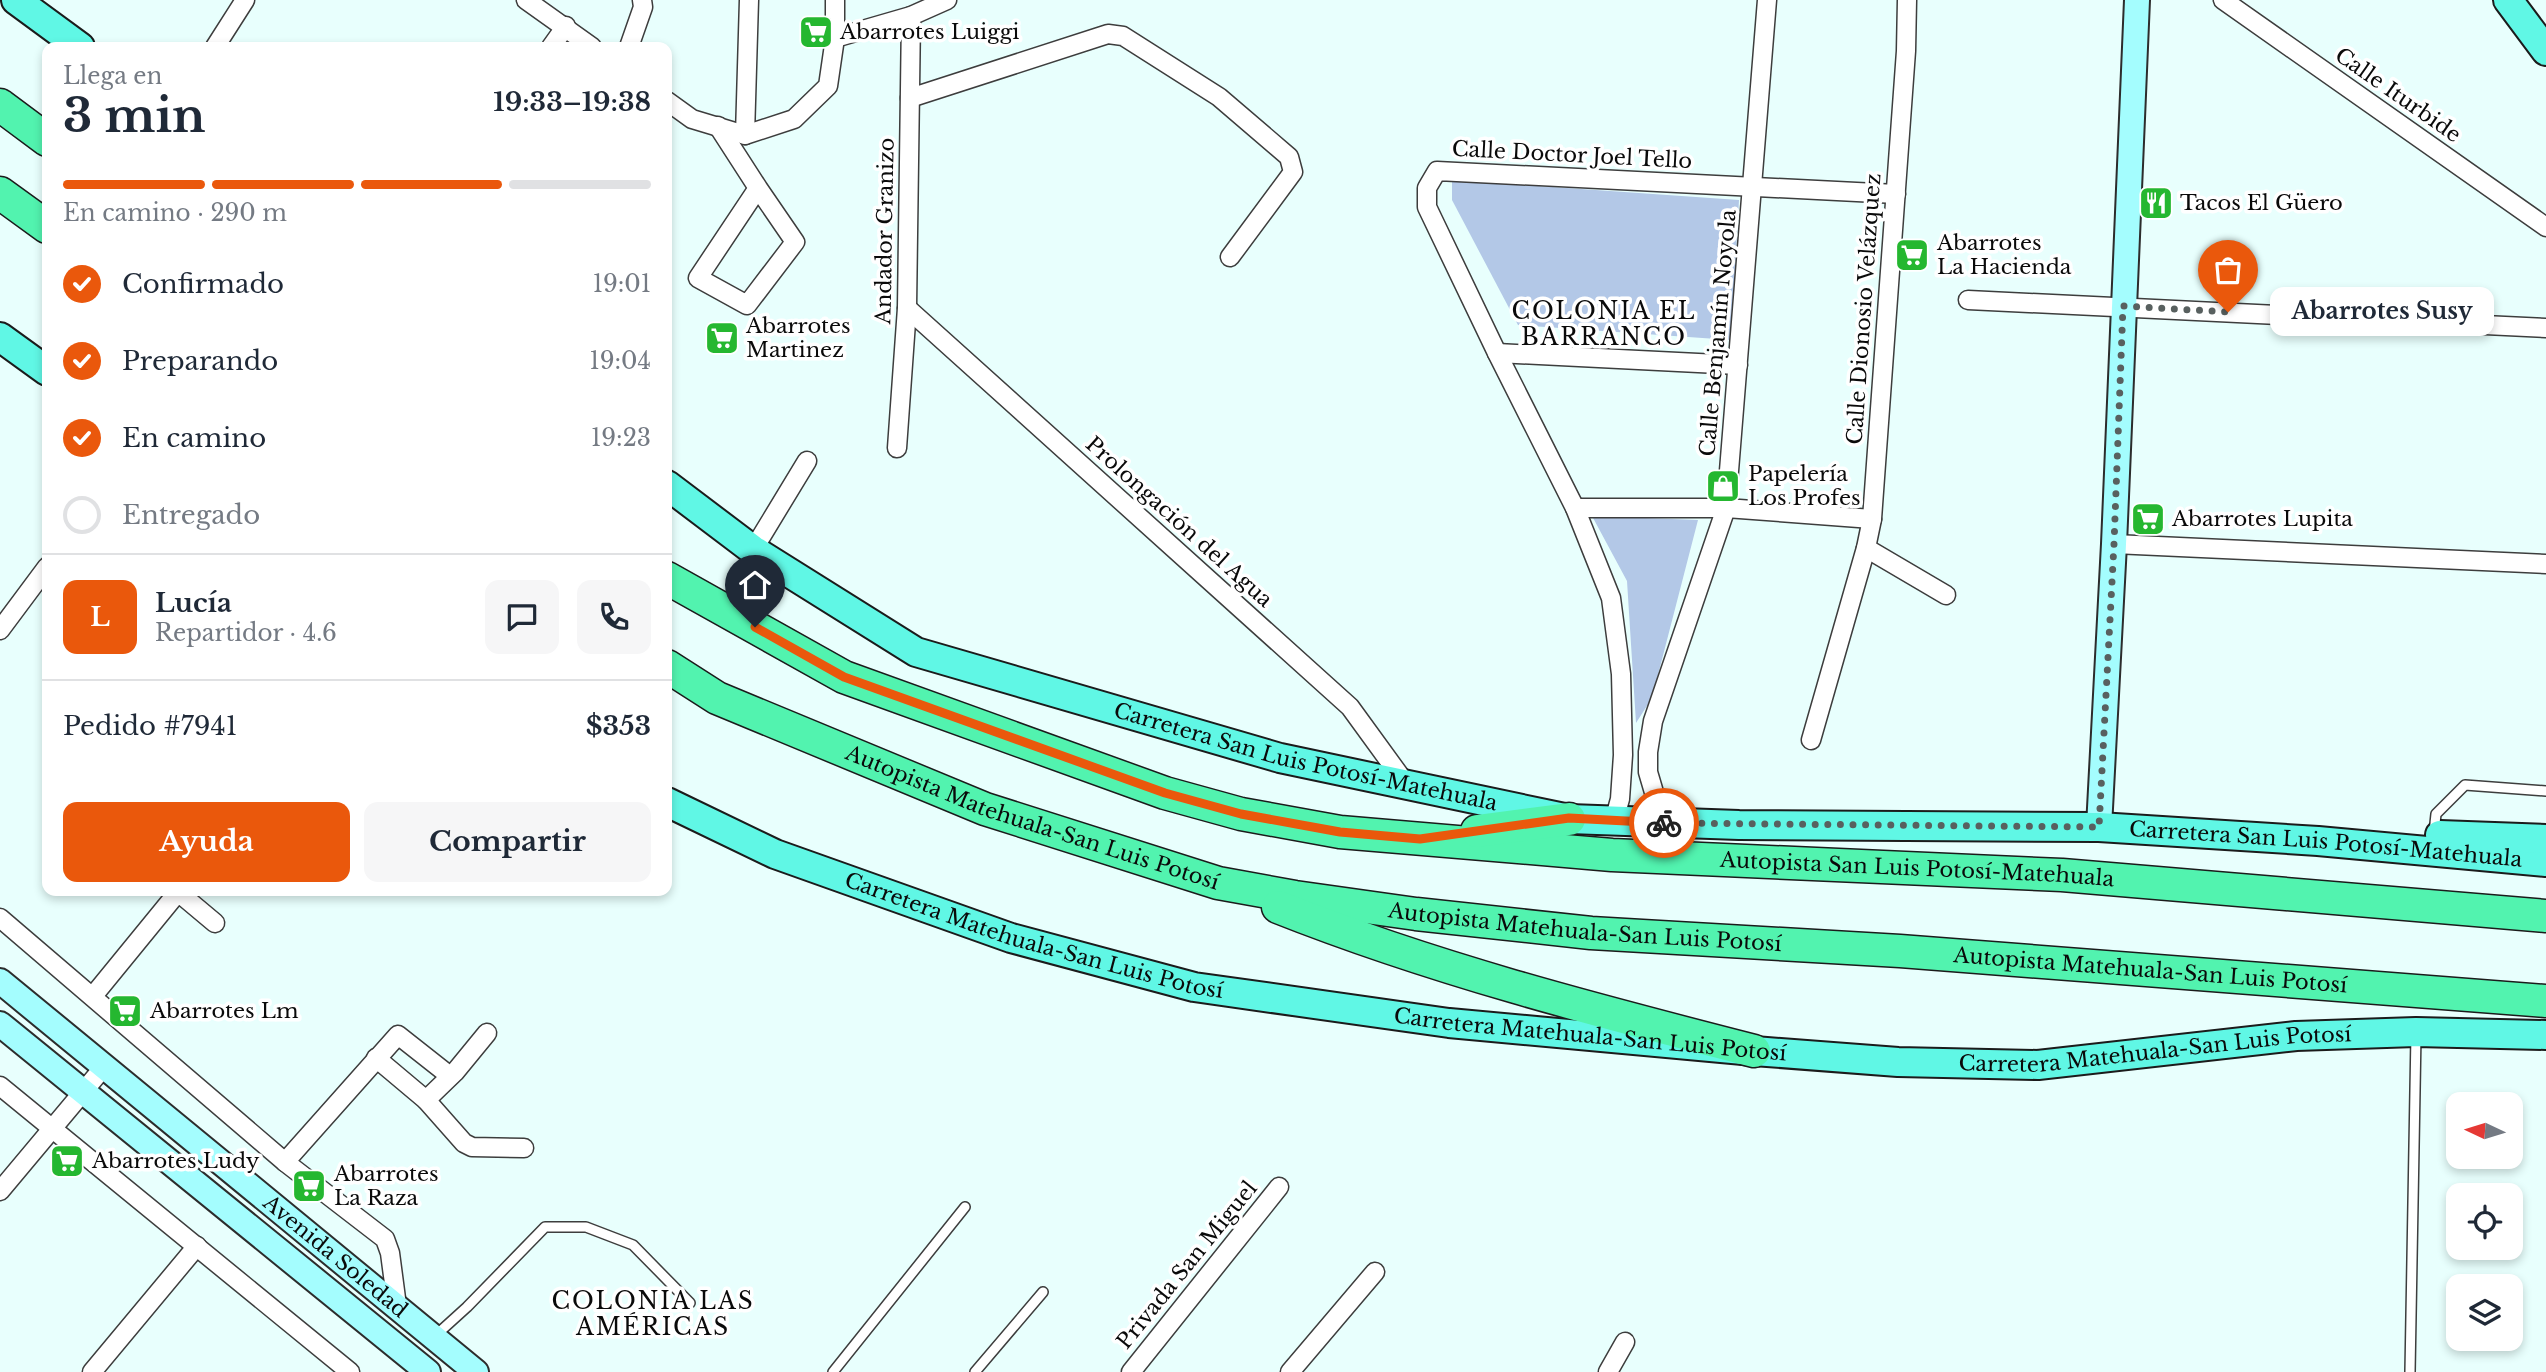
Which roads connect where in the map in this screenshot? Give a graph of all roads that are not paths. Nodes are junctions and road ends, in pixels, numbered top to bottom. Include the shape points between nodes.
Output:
1 (16, 0) edge
2 (245, 0) edge
3 (526, 0) edge
4 (642, 0) edge
5 (749, 0) edge
6 (835, 0) edge
7 (947, 0) edge
8 (1767, 0) edge
9 (1907, 0) edge
10 (2137, 0) edge
11 (2223, 0) edge
12 (2508, 0) edge
13 (545, 5) edge
14 (911, 16) junction
15 (566, 26) junction
16 (835, 38) junction
17 (72, 42) edge
18 (218, 42) edge
19 (555, 42) edge
20 (586, 42) edge
21 (631, 42) edge
22 (2546, 51) edge
23 (910, 99) junction
24 (0, 105) edge
25 (672, 105) edge
26 (718, 126) junction
27 (745, 135) junction
28 (42, 136) edge
29 (1753, 186) junction
30 (758, 188) junction
31 (0, 193) edge
32 (1896, 194) junction
33 (42, 223) edge
34 (2546, 227) edge
35 (1230, 257) dead end
36 (1968, 300) dead end
37 (2123, 306) junction
38 (907, 308) junction
39 (2546, 328) edge
40 (0, 337) edge
41 (1497, 353) junction
42 (1738, 365) junction
43 (42, 367) edge
44 (897, 448) dead end
45 (807, 461) dead end
46 (672, 489) edge
47 (1575, 508) junction
48 (1726, 508) junction
49 (1872, 519) junction
50 (2114, 544) junction
51 (1866, 548) junction
52 (753, 550) junction
53 (2546, 564) edge
54 (42, 575) edge
55 (672, 581) edge
56 (1946, 595) dead end
57 (0, 630) edge
58 (672, 669) edge
59 (672, 684) edge
60 (717, 698) junction
61 (1811, 740) dead end
62 (1406, 784) junction
63 (2546, 790) edge
64 (672, 804) edge
65 (1569, 818) junction
66 (1614, 821) junction
67 (1663, 823) junction
68 (2099, 827) junction
69 (2433, 834) junction
70 (1420, 839) junction
71 (2546, 839) edge
72 (2318, 841) junction
73 (2546, 862) edge
74 (1218, 883) junction
75 (175, 896) edge
76 (183, 896) edge
77 (2546, 916) edge
78 (0, 918) edge
79 (215, 923) dead end
80 (0, 981) edge
81 (93, 996) junction
82 (2546, 1001) edge
83 (0, 1024) edge
84 (2416, 1032) junction
85 (487, 1033) dead end
86 (2482, 1033) junction
87 (2546, 1035) edge
88 (2546, 1044) edge
89 (1754, 1051) junction
90 (376, 1058) junction
91 (103, 1068) junction
92 (450, 1076) junction
93 (0, 1086) edge
94 (83, 1092) junction
95 (426, 1100) junction
96 (53, 1129) junction
97 (524, 1148) dead end
98 (285, 1162) junction
99 (1279, 1187) dead end
100 (0, 1191) edge
101 (965, 1207) dead end
102 (197, 1247) junction
103 (1375, 1272) dead end
104 (1043, 1292) dead end
105 (690, 1303) dead end
106 (397, 1306) junction
107 (434, 1337) junction
108 (1625, 1342) dead end
109 (330, 1366) edge
110 (92, 1372) edge
111 (350, 1372) edge
112 (428, 1372) edge
113 (476, 1372) edge
114 (833, 1372) edge
115 (975, 1372) edge
116 (1131, 1372) edge
117 (1290, 1372) edge
118 (1608, 1372) edge
119 (2410, 1372) edge

1 - 17 main road
2 - 18 street
3 - 13 street
4 - 21 street
5 - 27 street
6 - 16 street
7 - 14 street
8 - 29 street, Calle Benjamín Noyola
9 - 32 street, Calle Dionosio Velázquez
10 - 37 street
11 - 34 street, Calle Iturbide
12 - 22 main road
13 - 15 street
14 - 16 street
14 - 23 street, Andador Granizo
15 - 19 street
15 - 20 street
16 - 27 street via 828,86 794,119
23 - 35 street via 1108,34 1123,36 1219,97 1289,157 1293,173
23 - 38 street, Andador Granizo
24 - 28 highway
25 - 26 street via 692,119
26 - 27 street
26 - 30 street
29 - 32 street, Calle Doctor Joel Tello
29 - 41 street, Calle Doctor Joel Tello via 1437,171 1427,188 1427,208
29 - 42 street, Calle Benjamín Noyola
30 - 30 street via 698,278 747,305 795,242
31 - 33 highway
32 - 49 street, Calle Dionosio Velázquez
36 - 37 street
37 - 39 street
37 - 50 street
38 - 44 street, Andador Granizo
38 - 62 street, Prolongación del Agua via 1350,707
40 - 43 main road
41 - 42 street
41 - 47 street, Calle Doctor Joel Tello
42 - 48 street, Calle Benjamín Noyola
45 - 52 street
46 - 52 main road, Carretera San Luis Potosí-Matehuala
47 - 48 street
47 - 66 street, Calle Doctor Joel Tello via 1611,598 1621,674 1623,778
48 - 49 street
48 - 67 street, Calle Benjamín Noyola via 1653,720 1648,772
49 - 51 street, Calle Dionosio Velázquez
50 - 53 street
50 - 68 street
51 - 56 street
51 - 61 street, Calle Dionosio Velázquez
52 - 62 main road, Carretera San Luis Potosí-Matehuala via 916,652 1280,758
54 - 57 street
55 - 70 highway, Autopista San Luis Potosí-Matehuala via 844,677 1165,793 1266,819
58 - 60 highway, Autopista Matehuala-San Luis Potosí
59 - 60 highway
60 - 74 highway, Autopista Matehuala-San Luis Potosí via 985,809
62 - 65 main road, Carretera San Luis Potosí-Matehuala
63 - 69 lane via 2465,785 2436,814
64 - 89 main road, Carretera Matehuala-San Luis Potosí via 775,854 1011,938 1194,987 1450,1023
65 - 66 main road, Carretera San Luis Potosí-Matehuala
65 - 70 highway
66 - 67 main road, Carretera San Luis Potosí-Matehuala
67 - 68 main road, Carretera San Luis Potosí-Matehuala
68 - 72 main road, Carretera San Luis Potosí-Matehuala
69 - 71 main road
69 - 72 main road
70 - 77 highway, Autopista San Luis Potosí-Matehuala via 1612,855 2062,875
72 - 73 main road, Carretera San Luis Potosí-Matehuala
74 - 82 highway, Autopista Matehuala-San Luis Potosí via 1416,914 1591,933 1900,951
74 - 89 highway via 1436,963
75 - 81 street
76 - 79 street
78 - 81 street
80 - 91 street, Avenida Soledad
81 - 98 street
83 - 94 street, Avenida Soledad
84 - 86 main road, Carretera Matehuala-San Luis Potosí
84 - 89 main road, Carretera Matehuala-San Luis Potosí via 2296,1036 2038,1065 1898,1062
84 - 119 lane
85 - 92 street
86 - 87 main road, Carretera Matehuala-San Luis Potosí
86 - 88 main road
90 - 92 street via 398,1034
90 - 95 street
90 - 98 street
91 - 94 street
91 - 106 street, Avenida Soledad
92 - 95 street
93 - 96 street
94 - 96 street
94 - 112 street, Avenida Soledad
95 - 97 street via 472,1147
96 - 100 street
96 - 102 street
98 - 106 street via 385,1239
99 - 116 street, Privada San Miguel
101 - 114 lane
102 - 109 street
102 - 110 street
103 - 117 street
104 - 115 lane
105 - 107 lane via 633,1245 586,1227 545,1227
106 - 107 street, Avenida Soledad
107 - 113 street, Avenida Soledad
108 - 118 street
109 - 111 street

